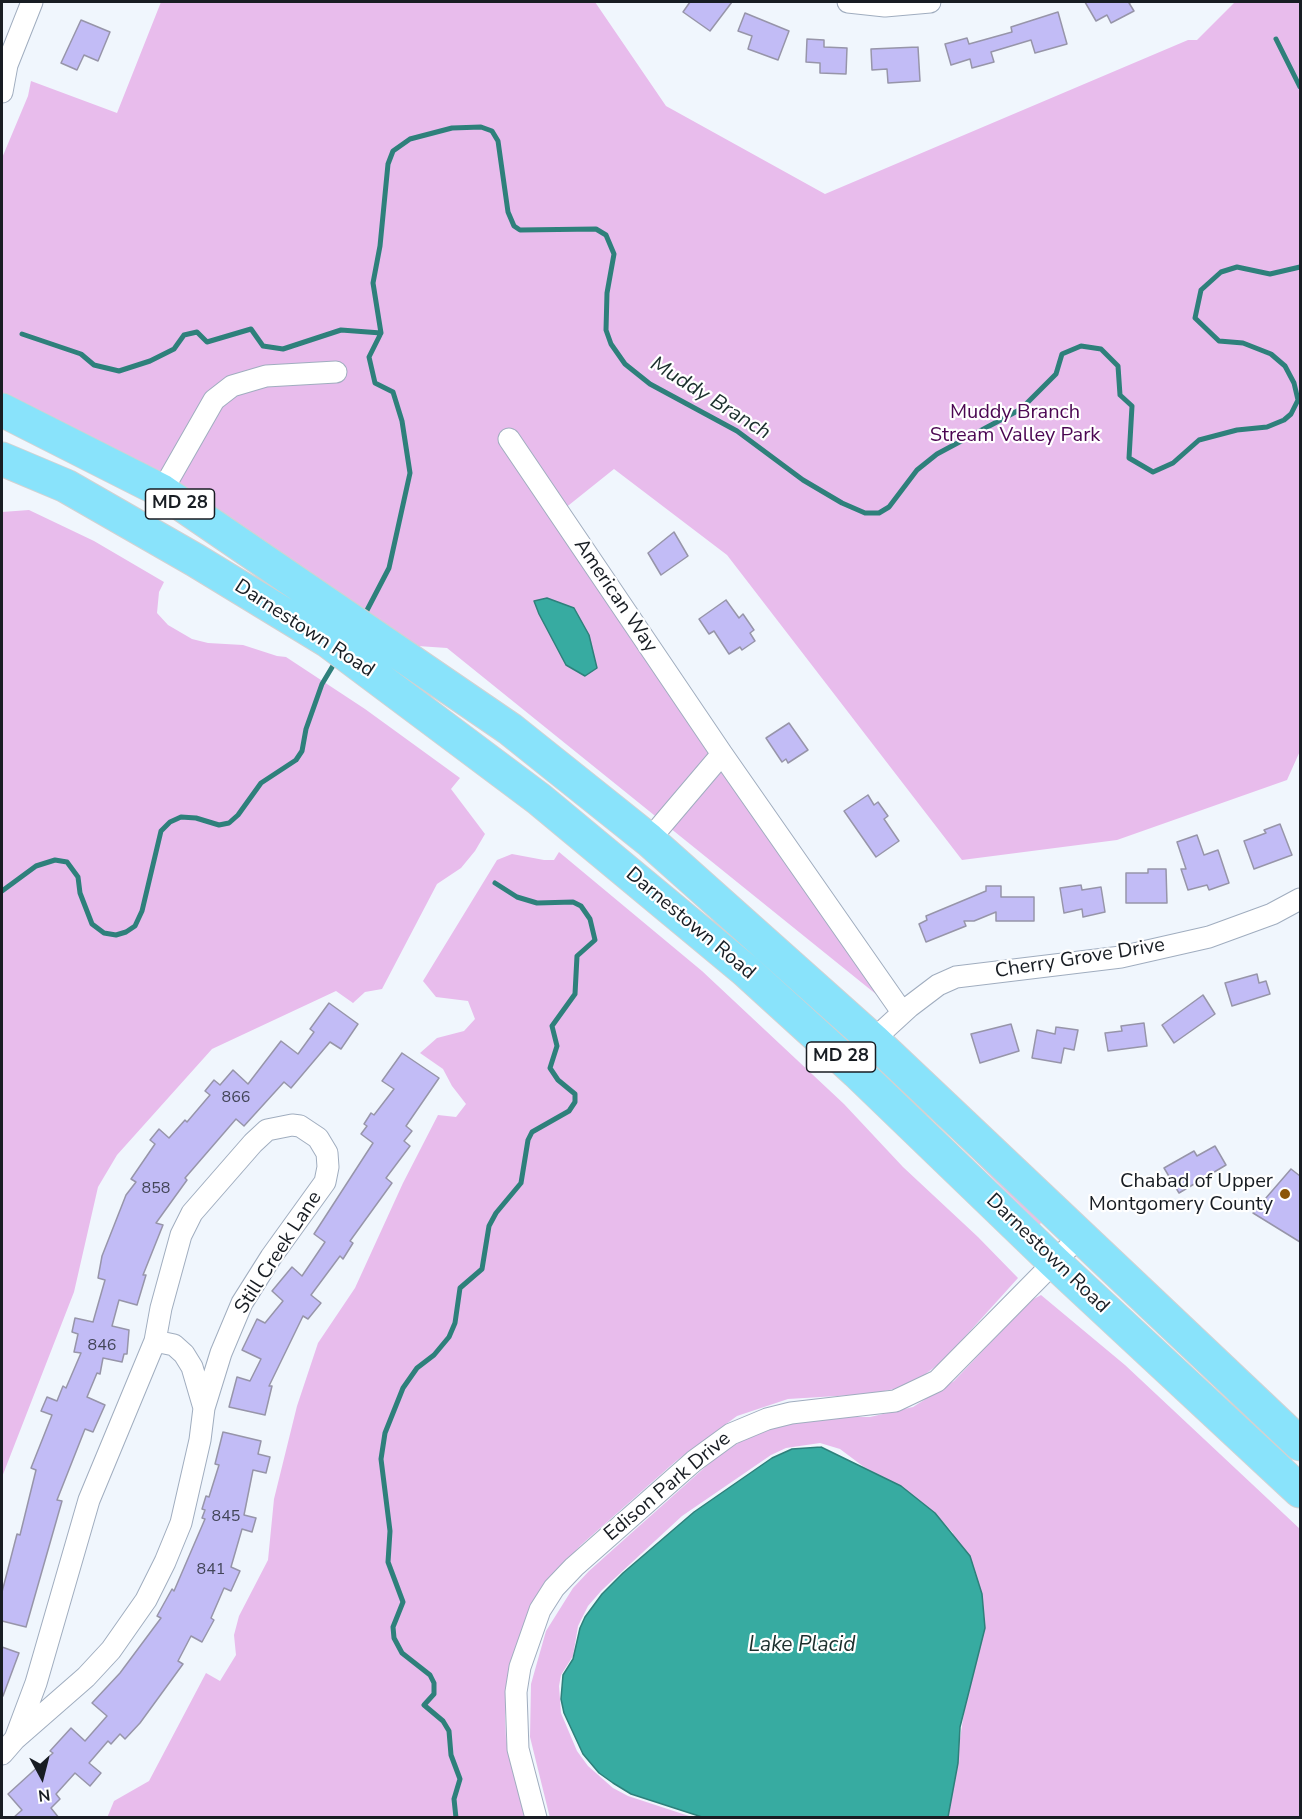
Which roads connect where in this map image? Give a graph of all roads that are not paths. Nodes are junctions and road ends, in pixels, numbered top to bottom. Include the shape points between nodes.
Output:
1 (32, 2) edge
2 (848, 2) edge
3 (930, 2) edge
4 (2, 92) edge
5 (336, 372) dead end
6 (2, 410) edge
7 (509, 439) dead end
8 (2, 459) edge
9 (162, 491) junction
10 (350, 638) junction
11 (722, 754) junction
12 (649, 840) junction
13 (1300, 899) edge
14 (902, 1012) junction
15 (873, 1040) junction
16 (1078, 1237) junction
17 (1054, 1262) junction
18 (155, 1341) junction
19 (204, 1408) junction
20 (1300, 1444) edge
21 (1300, 1491) edge
22 (8, 1746) edge
23 (537, 1818) edge

1 - 4 street
2 - 3 street via 885,6
5 - 9 street via 267,376 232,386 214,400
6 - 9 main road, Darnestown Road / MD 28
7 - 11 street, American Way
8 - 10 main road, Darnestown Road / MD 28 via 66,486 195,560
9 - 10 main road, Darnestown Road / MD 28
10 - 12 main road, Darnestown Road / MD 28 via 510,729
10 - 17 main road, Darnestown Road / MD 28 via 745,970
11 - 12 street
11 - 14 street, American Way
12 - 15 main road, Darnestown Road / MD 28
13 - 14 street, Cherry Grove Drive via 1272,914 1198,940 1121,957 956,977 938,985
14 - 15 street, Cherry Grove Drive
15 - 16 main road, Darnestown Road / MD 28
16 - 17 street, Edison Park Drive
16 - 20 main road, Darnestown Road / MD 28
17 - 21 main road, Darnestown Road / MD 28
17 - 23 street, Edison Park Drive via 937,1381 895,1401 791,1413 731,1434 694,1461 554,1588 540,1610 520,1666 516,1692 518,1749
18 - 19 street via 174,1345 184,1354
18 - 19 street, Still Creek Lane via 171,1266 192,1213 267,1130 292,1125 310,1132 327,1153 325,1182 242,1303
18 - 22 street, Still Creek Lane via 89,1500 36,1683
19 - 22 street, Still Creek Lane via 181,1523 146,1600 111,1650 86,1677

